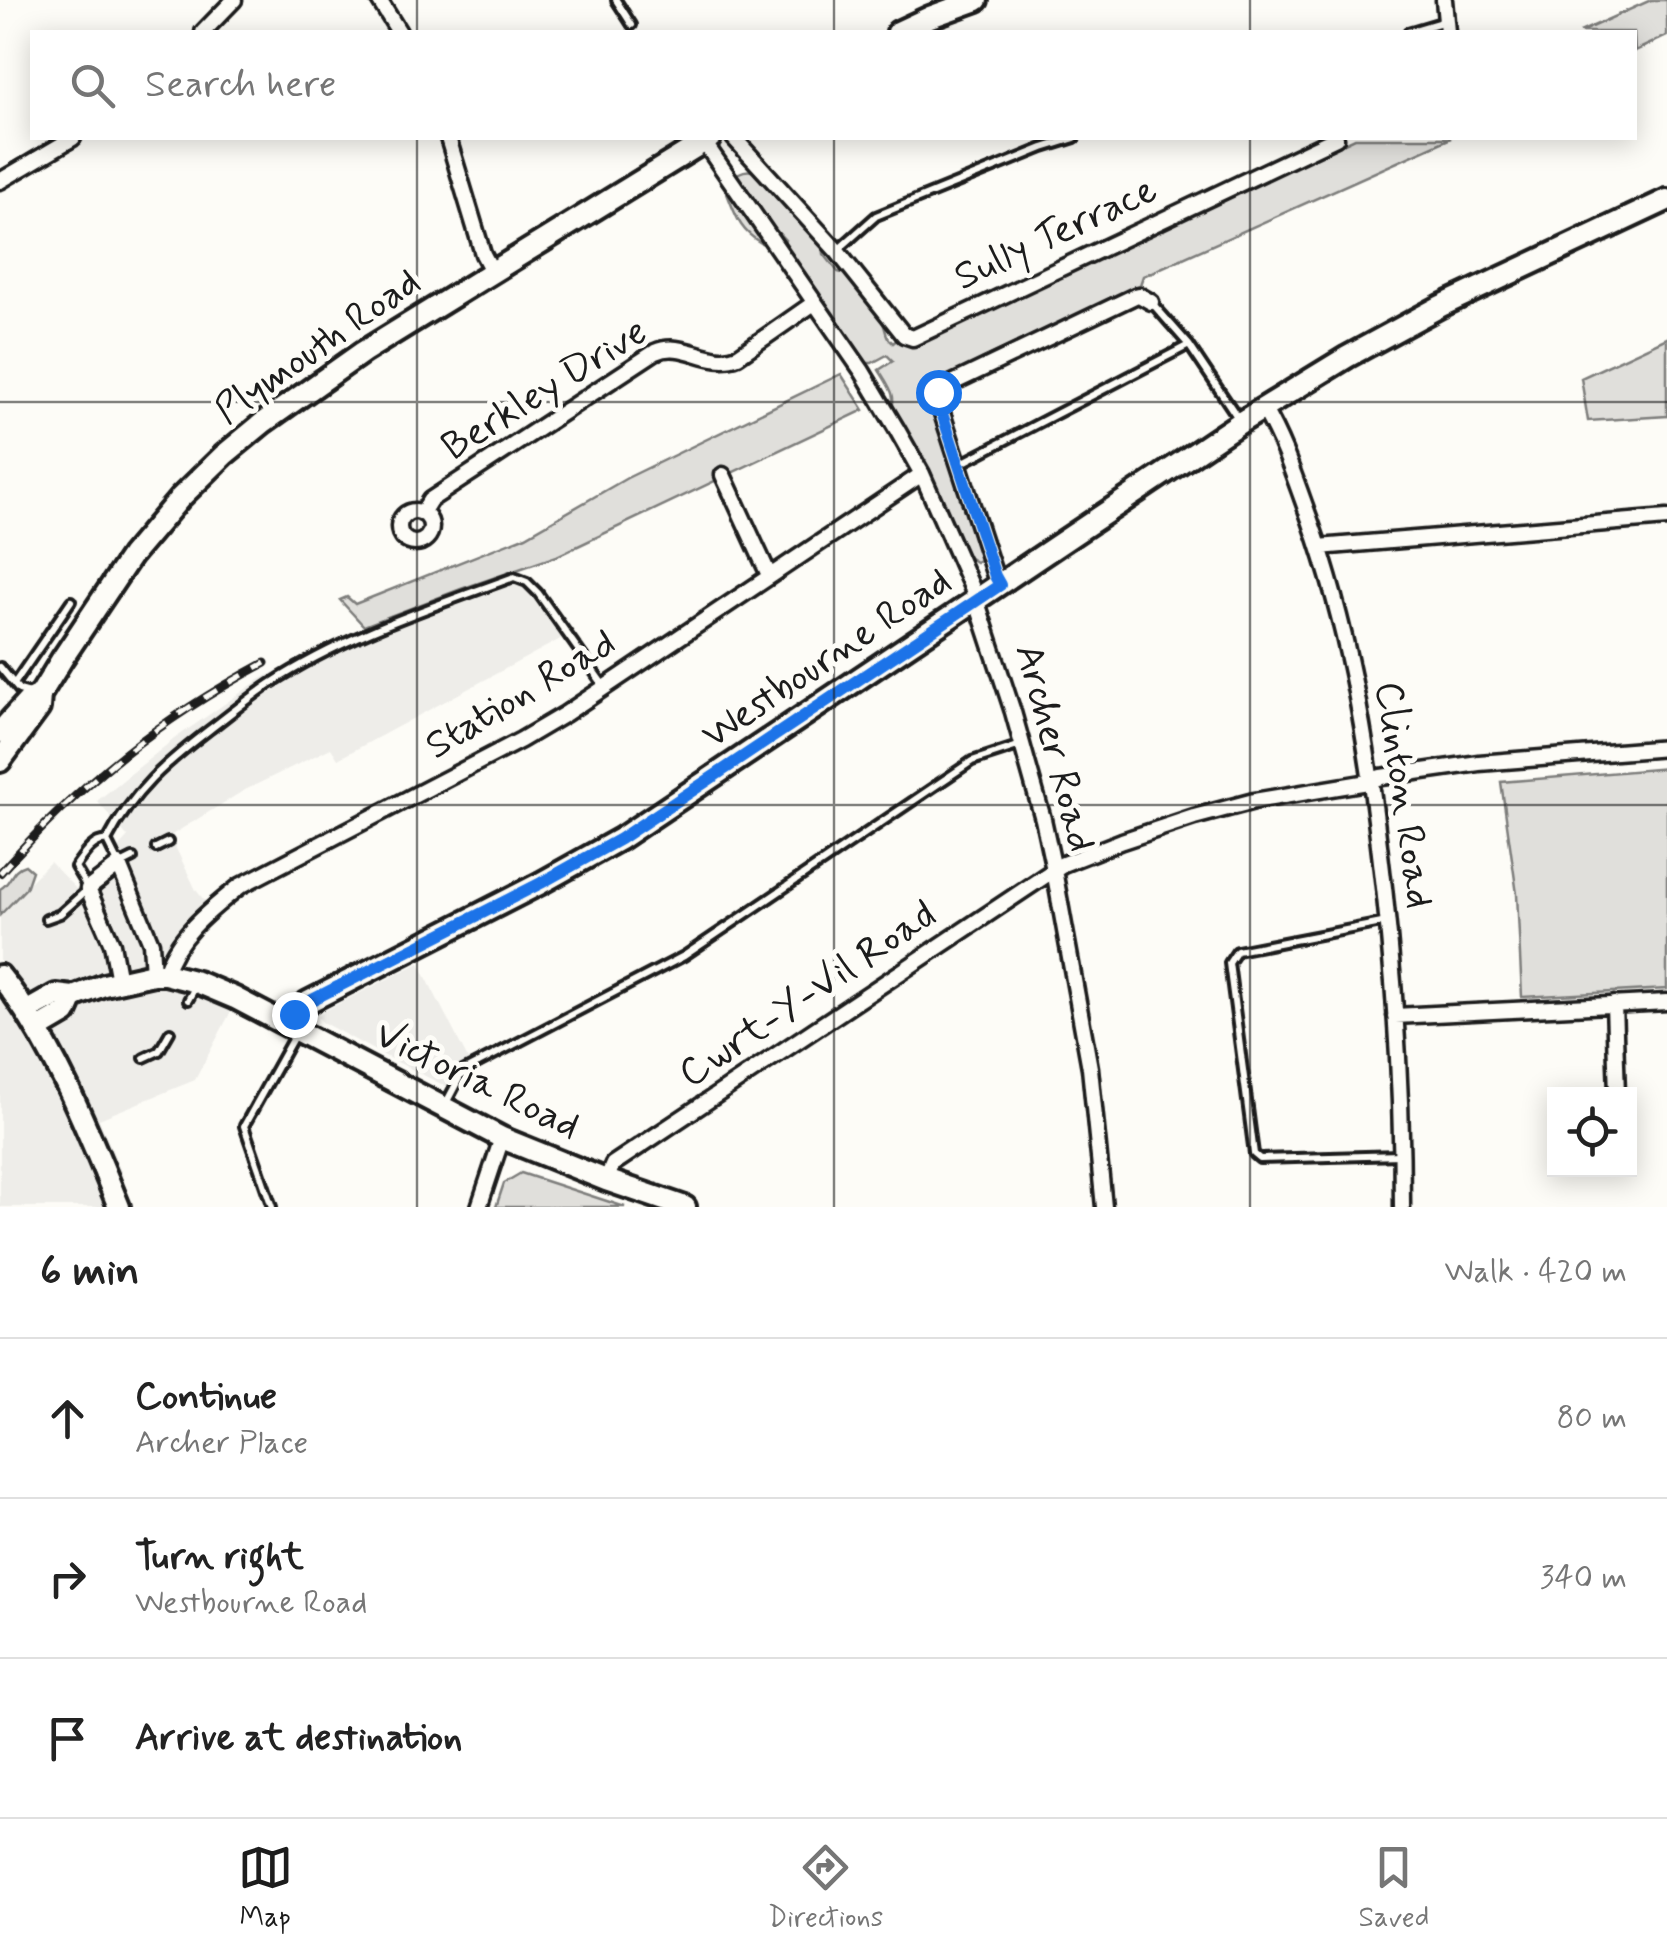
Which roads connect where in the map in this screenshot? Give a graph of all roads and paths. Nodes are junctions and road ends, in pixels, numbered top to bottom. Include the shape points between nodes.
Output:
1 (234, 0) edge
2 (379, 0) edge
3 (616, 0) edge
4 (976, 0) edge
5 (1444, 0) edge
6 (1447, 26) edge
7 (635, 29) edge
8 (205, 30) edge
9 (398, 30) edge
10 (902, 30) edge
11 (1421, 30) edge
12 (70, 140) edge
13 (449, 140) edge
14 (703, 140) edge
15 (706, 140) edge
16 (736, 140) edge
17 (1069, 140) edge
18 (1332, 140) edge
19 (0, 182) edge
20 (1667, 200) edge
21 (837, 251) junction
22 (492, 271) junction
23 (1151, 302) joint
24 (814, 304) junction
25 (1189, 346) junction
26 (1262, 408) junction
27 (1241, 422) junction
28 (960, 464) junction
29 (723, 474) dead end
30 (922, 474) junction
31 (422, 513) dead end
32 (1667, 518) edge
33 (1319, 547) junction
34 (769, 575) junction
35 (1000, 585) junction
36 (70, 601) dead end
37 (976, 601) junction
38 (0, 667) edge
39 (14, 684) junction
40 (604, 687) junction
41 (40, 695) junction
42 (0, 732) edge
43 (1022, 745) junction
44 (1667, 748) edge
45 (0, 761) edge
46 (1371, 780) junction
47 (107, 840) junction
48 (168, 842) dead end
49 (156, 848) dead end
50 (126, 861) junction
51 (1054, 870) junction
52 (88, 889) junction
53 (46, 919) dead end
54 (1388, 922) junction
55 (147, 934) junction
56 (179, 943) junction
57 (159, 974) junction
58 (0, 976) edge
59 (119, 981) junction
60 (1667, 1002) edge
61 (1614, 1004) junction
62 (1395, 1016) junction
63 (32, 1021) junction
64 (292, 1028) junction
65 (170, 1032) dead end
66 (144, 1058) dead end
67 (1617, 1087) edge
68 (444, 1108) junction
69 (502, 1138) junction
70 (1402, 1155) junction
71 (606, 1180) junction
72 (119, 1207) edge
73 (272, 1207) edge
74 (479, 1207) edge
75 (685, 1207) edge
76 (1104, 1207) edge
77 (1402, 1207) edge

1 - 8 street
2 - 9 street
3 - 7 lane
4 - 10 street
5 - 6 street
6 - 11 lane
12 - 19 street
13 - 22 street
14 - 22 street, Plymouth Road
15 - 24 street, Archer Road
16 - 21 street
17 - 21 lane via 876,216
18 - 21 street, Sully Terrace via 913,338
20 - 26 street, Westbourne Road via 1441,306
22 - 41 street, Plymouth Road via 334,371 224,454 132,556
23 - 25 lane
23 - 28 street via 1139,295 942,388 939,404
24 - 30 street, Archer Road
24 - 31 street, Berkley Drive via 730,360 672,347 655,352 430,500
25 - 27 lane
25 - 28 lane
26 - 27 street, Westbourne Road
26 - 33 street, Clinton Road
27 - 35 street, Westbourne Road
28 - 35 street
29 - 34 street
30 - 34 street, Station Road
30 - 37 street, Archer Road
32 - 33 street
33 - 46 street, Clinton Road via 1351,662
34 - 40 street, Station Road
35 - 37 street, Westbourne Road
36 - 39 lane
37 - 43 street, Archer Road
37 - 64 street, Westbourne Road via 620,839 308,1002
38 - 39 lane
39 - 41 lane
40 - 47 lane via 538,594 514,578 385,624 268,685 161,767
40 - 56 street, Station Road via 521,740 240,886
41 - 42 street, Plymouth Road
41 - 45 street, Plymouth Road via 38,708
43 - 51 street, Archer Road
43 - 68 lane via 972,761 684,956 463,1071
44 - 46 street, Cwrt-Y-Vil Road via 1479,763
46 - 51 street, Cwrt-Y-Vil Road via 1194,817
46 - 54 street, Clinton Road
47 - 50 lane
47 - 52 lane via 94,843 75,866
48 - 49 lane
50 - 52 street
50 - 55 street
51 - 71 street, Cwrt-Y-Vil Road via 613,1164
51 - 76 street, Archer Road via 1090,1068
52 - 53 lane
52 - 59 street via 112,944
54 - 62 street, Clinton Road
54 - 70 lane via 1237,951 1229,963 1254,1154
55 - 56 street
55 - 57 street
56 - 57 street, Station Road
57 - 59 street, Victoria Road
57 - 64 street, Victoria Road via 193,992 235,998
58 - 63 street
59 - 63 street, Victoria Road via 73,998 66,1013
60 - 61 street
61 - 62 street
61 - 67 street
62 - 70 street, Clinton Road
63 - 72 street
64 - 68 street, Victoria Road
64 - 73 lane via 244,1126
65 - 66 lane via 159,1051
68 - 69 street, Victoria Road
69 - 71 street, Victoria Road
69 - 74 street
70 - 77 street, Clinton Road
71 - 75 street, Victoria Road

